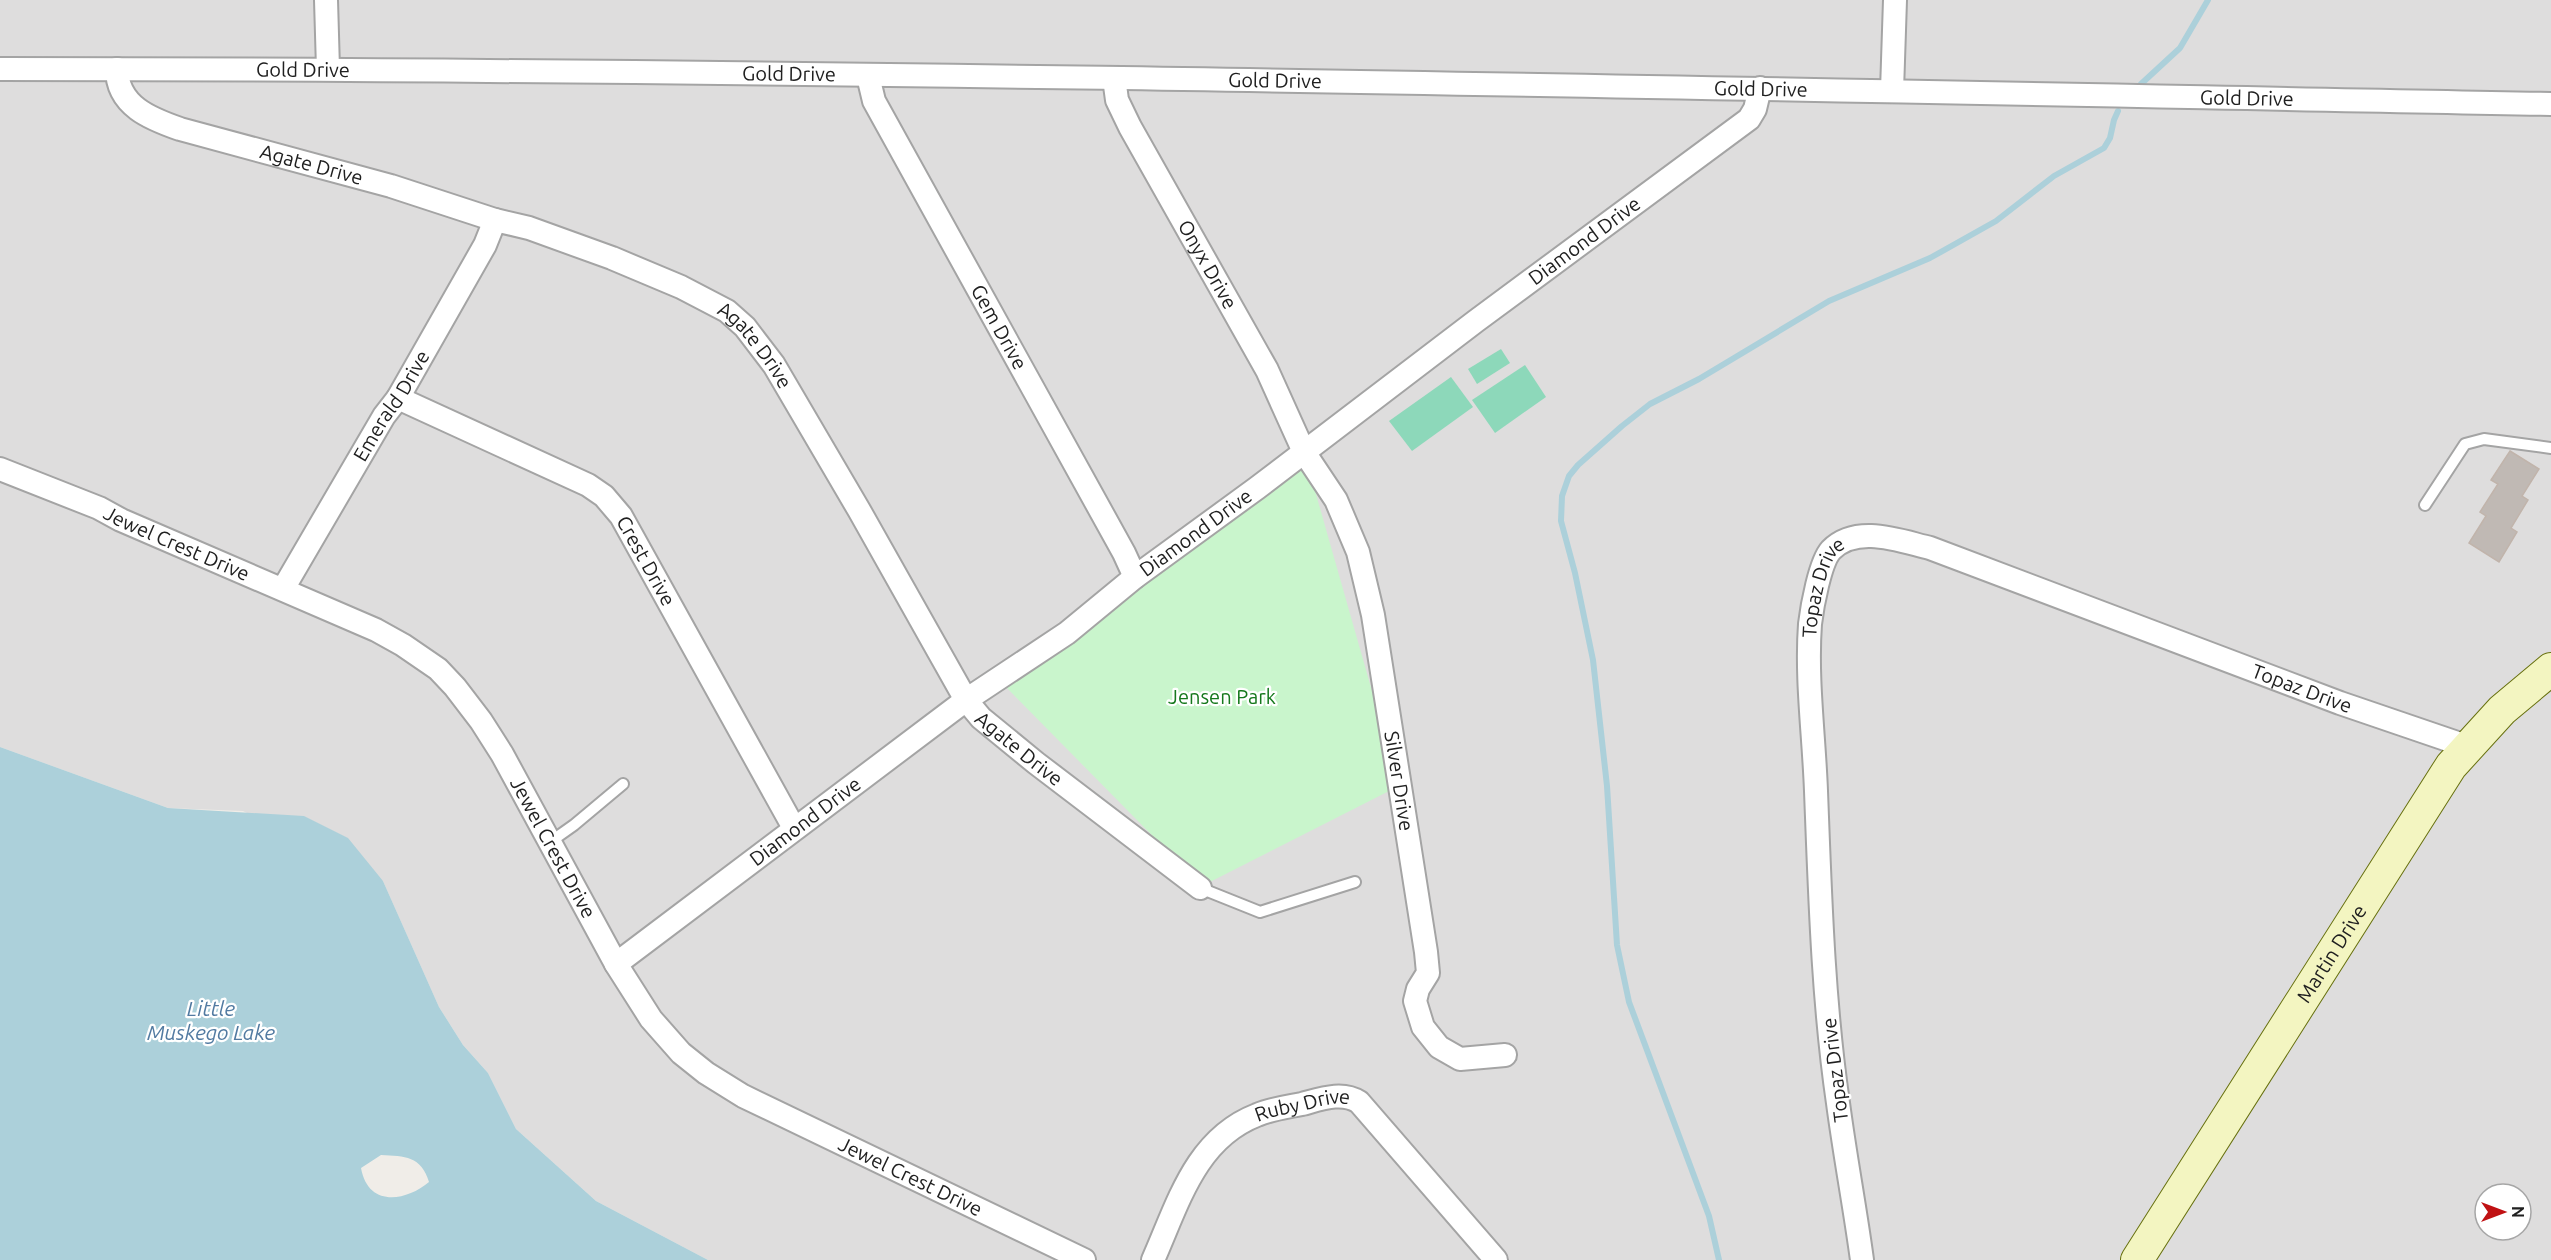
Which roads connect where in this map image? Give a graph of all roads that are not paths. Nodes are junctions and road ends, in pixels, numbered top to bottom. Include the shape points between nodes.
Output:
1 (326, 0) edge
2 (1895, 0) edge
3 (0, 69) edge
4 (117, 69) junction
5 (328, 69) junction
6 (868, 76) junction
7 (1114, 78) junction
8 (1760, 88) junction
9 (1892, 91) junction
10 (2551, 104) edge
11 (495, 220) junction
12 (398, 398) junction
13 (2551, 448) edge
14 (1304, 452) junction
15 (0, 469) edge
16 (2425, 505) dead end
17 (1135, 577) junction
18 (283, 589) junction
19 (2551, 669) edge
20 (966, 700) junction
21 (2466, 746) junction
22 (623, 784) dead end
23 (794, 828) junction
24 (550, 842) junction
25 (1355, 882) dead end
26 (1200, 888) joint
27 (616, 964) junction
28 (1505, 1055) dead end
29 (1084, 1260) edge
30 (1153, 1260) edge
31 (1496, 1260) edge
32 (1862, 1260) edge
33 (2138, 1260) edge

1 - 5 street
2 - 9 street
3 - 4 street, Gold Drive
4 - 5 street, Gold Drive
4 - 11 street, Agate Drive via 125,95 148,118 391,186
5 - 6 street, Gold Drive
6 - 7 street, Gold Drive
6 - 17 street, Gem Drive via 874,101
7 - 8 street, Gold Drive
7 - 14 street, Onyx Drive via 1117,100 1130,127 1267,370
8 - 9 street, Gold Drive
8 - 14 street, Diamond Drive via 1749,119
9 - 10 street, Gold Drive
11 - 12 street, Emerald Drive via 485,245
11 - 20 street, Agate Drive via 575,244 681,287 727,311 745,327 774,366 812,430
12 - 18 street, Emerald Drive
12 - 23 street, Crest Drive via 588,485 604,496 626,526
13 - 16 lane via 2484,440 2465,444
14 - 17 street, Diamond Drive
14 - 28 street, Silver Drive via 1336,500 1358,552 1373,615 1426,952 1428,973 1418,989 1415,1008 1423,1027 1439,1047 1460,1059
15 - 18 street, Jewel Crest Drive
17 - 20 street, Diamond Drive via 1067,633
18 - 24 street, Jewel Crest Drive via 376,630 438,669 481,721
19 - 21 street, Martin Drive
20 - 23 street, Diamond Drive
20 - 26 street, Agate Drive via 981,718 1027,755
21 - 32 street, Topaz Drive via 2340,703 1930,549 1872,536 1841,543 1829,552 1810,622 1809,663 1829,1028
21 - 33 street, Martin Drive via 2415,819
22 - 24 lane
23 - 27 street, Diamond Drive
24 - 27 street, Jewel Crest Drive
25 - 26 lane via 1260,912
27 - 29 street, Jewel Crest Drive via 651,1019 681,1053 742,1096
30 - 31 street, Ruby Drive via 1198,1162 1225,1132 1257,1114 1331,1097 1350,1097 1373,1117

